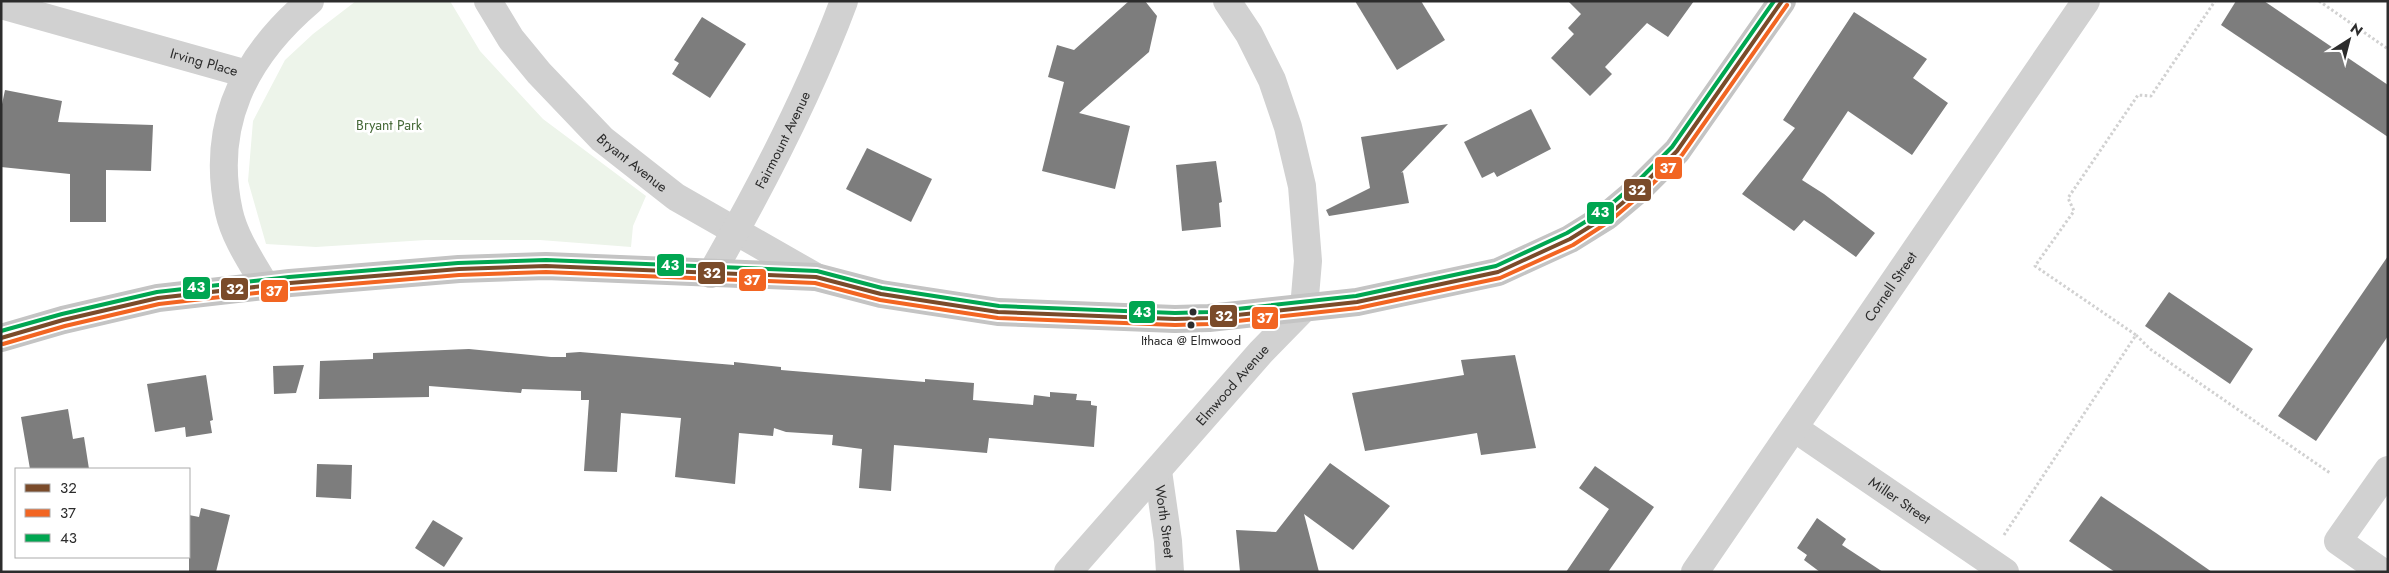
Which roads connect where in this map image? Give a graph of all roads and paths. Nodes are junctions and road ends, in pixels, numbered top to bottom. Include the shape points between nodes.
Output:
1 (310, 1) edge
2 (488, 1) edge
3 (844, 1) edge
4 (1227, 1) edge
5 (1782, 1) edge
6 (2086, 1) edge
7 (2215, 1) edge
8 (2319, 1) edge
9 (1, 5) edge
10 (2388, 48) edge
11 (247, 74) junction
12 (735, 232) junction
13 (711, 274) junction
14 (816, 277) junction
15 (266, 287) junction
16 (1304, 308) junction
17 (2136, 335) junction
18 (1, 338) edge
19 (1794, 428) junction
20 (2388, 470) edge
21 (1158, 471) junction
22 (2330, 473) dead end
23 (2000, 542) dead end
24 (1068, 572) edge
25 (1170, 572) edge
26 (1695, 572) edge
27 (2005, 572) edge
28 (2382, 572) edge

1 - 11 street via 286,22
2 - 12 street, Bryant Avenue via 511,39 539,74 602,139 676,197
3 - 12 street, Fairmount Avenue via 797,110
4 - 16 street via 1257,49 1288,127 1302,186 1308,261
5 - 16 main road via 1677,151 1607,216 1570,239 1498,272 1357,302
6 - 19 street, Cornell Street
7 - 17 path via 2151,96 2138,95 2068,198 2074,211 2035,266
8 - 10 path
9 - 11 street, Irving Place
11 - 15 street, Irving Place via 233,108 223,150 224,172 235,229
12 - 13 street, Fairmount Avenue
12 - 14 street, Bryant Avenue
13 - 14 main road
13 - 15 main road via 546,266 449,270
14 - 16 main road via 881,294 998,312 1175,319
15 - 18 main road via 158,298
16 - 21 street, Elmwood Avenue via 1261,352
17 - 22 path via 2150,350
17 - 23 path
19 - 26 street, Cornell Street
19 - 27 street, Miller Street
20 - 28 street via 2338,541
21 - 24 street, Elmwood Avenue
21 - 25 street, Worth Street

